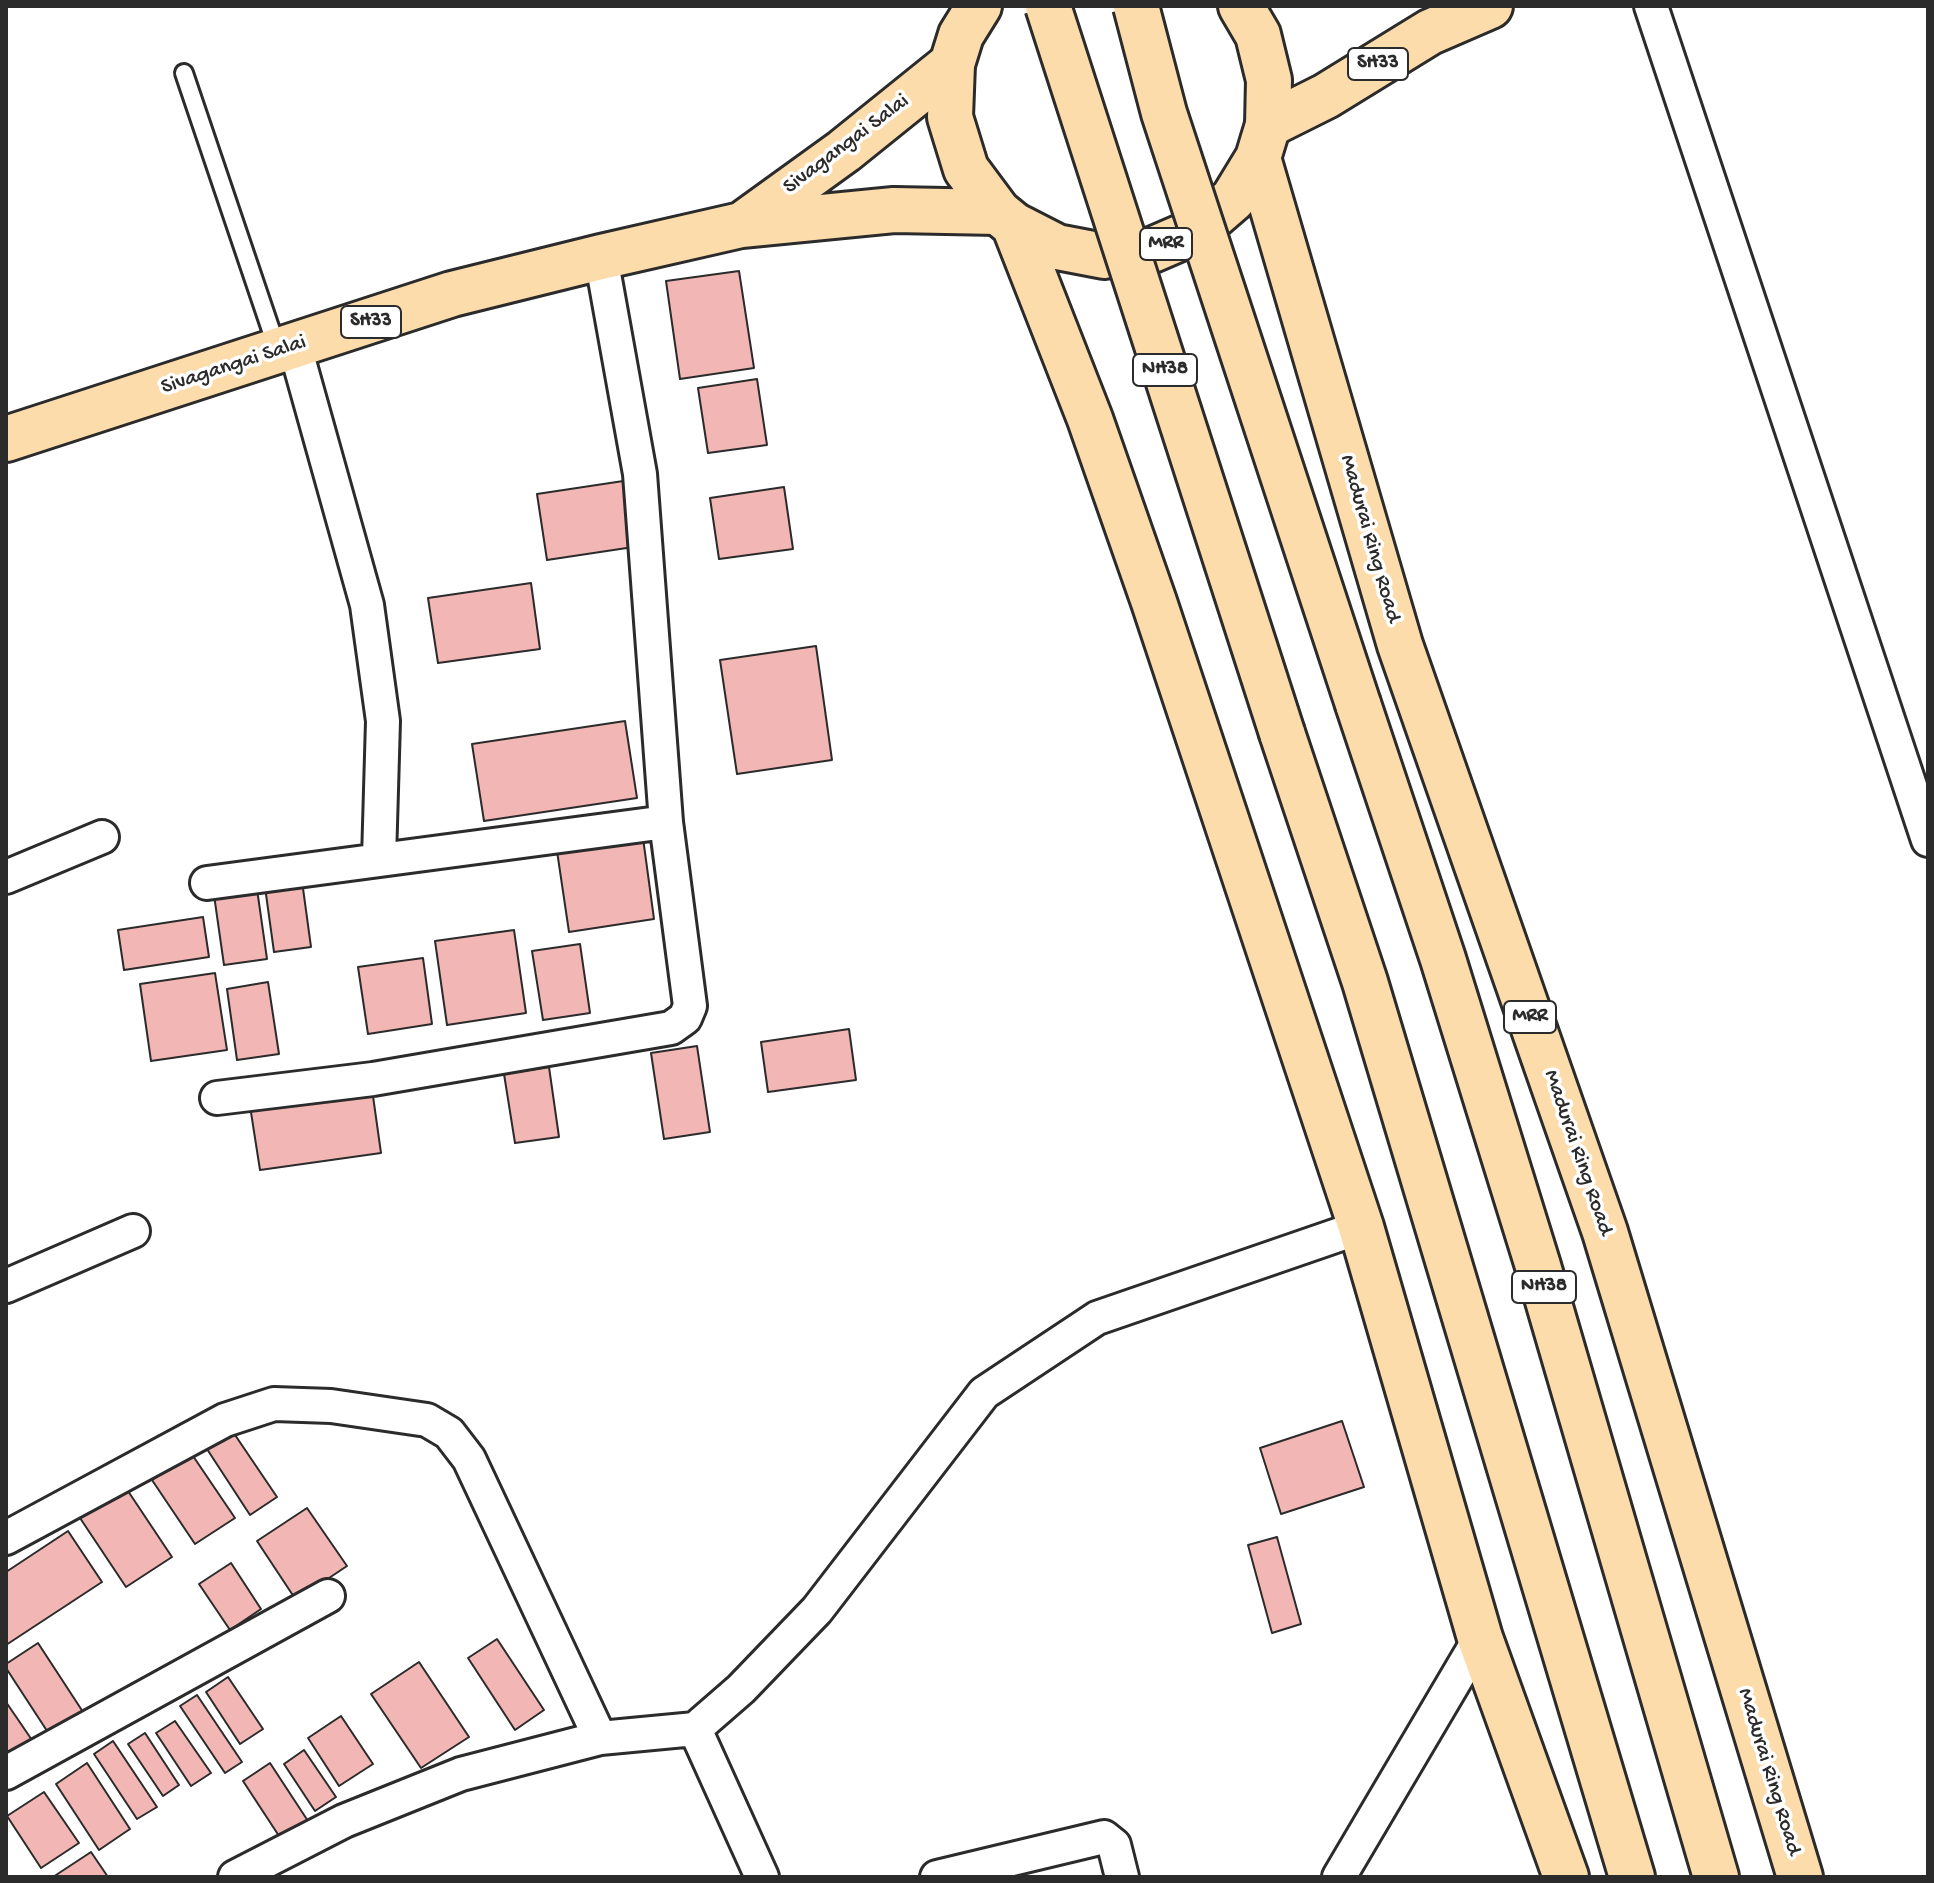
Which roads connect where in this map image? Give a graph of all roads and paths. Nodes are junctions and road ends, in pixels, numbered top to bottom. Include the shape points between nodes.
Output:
1 (1048, 6) edge
2 (1136, 6) edge
3 (1241, 6) edge
4 (1490, 6) edge
5 (1651, 6) edge
6 (962, 28) edge
7 (184, 73) dead end
8 (1263, 142) junction
9 (1006, 218) junction
10 (741, 225) junction
11 (601, 257) junction
12 (286, 349) junction
13 (6, 439) edge
14 (666, 822) junction
15 (102, 837) dead end
16 (1928, 840) edge
17 (379, 859) junction
18 (6, 877) edge
19 (207, 883) dead end
20 (217, 1098) dead end
21 (1361, 1227) junction
22 (133, 1231) dead end
23 (6, 1286) edge
24 (6, 1538) edge
25 (328, 1596) dead end
26 (1480, 1638) junction
27 (695, 1729) junction
28 (600, 1738) junction
29 (6, 1773) edge
30 (235, 1877) edge
31 (762, 1877) edge
32 (937, 1877) edge
33 (1122, 1877) edge
34 (1339, 1877) edge
35 (1566, 1877) edge
36 (1632, 1877) edge
37 (1716, 1877) edge
38 (1800, 1877) edge

1 - 36 main road, NH38, bridge via 1365,982
2 - 37 main road, NH38, bridge via 1164,113 1443,959
3 - 8 main road, Madurai Ring Road / MRR via 1258,35 1269,80
4 - 8 main road, SH33 via 1430,32
5 - 16 street
6 - 9 main road, MRR via 950,117 966,169
6 - 10 main road, Sivagangai Salai / SH33 via 844,151
7 - 12 lane
8 - 9 main road, MRR via 1233,199 1205,223 1152,250 1104,256 1057,247
8 - 38 main road, Madurai Ring Road / MRR via 1400,645 1605,1232
9 - 10 main road, Sivagangai Salai / SH33 via 894,210
9 - 21 main road, MRR via 1090,419
10 - 11 main road, Sivagangai Salai / SH33
11 - 12 main road, Sivagangai Salai / SH33 via 452,294
11 - 14 street via 640,474
12 - 13 main road, Sivagangai Salai / SH33
12 - 17 street via 367,605 383,721
14 - 17 street
14 - 20 street via 690,1006 685,1018 671,1028 373,1079
15 - 18 street
17 - 19 street
21 - 26 main road, MRR
21 - 27 street via 1097,1318 984,1393 817,1610
22 - 23 street
24 - 28 street via 225,1420 274,1404 427,1420 449,1433 469,1459
25 - 29 street
26 - 34 street
26 - 35 main road, MRR
27 - 28 street
27 - 31 street
28 - 30 street via 461,1774 344,1821
32 - 33 street via 1104,1837 1114,1845

